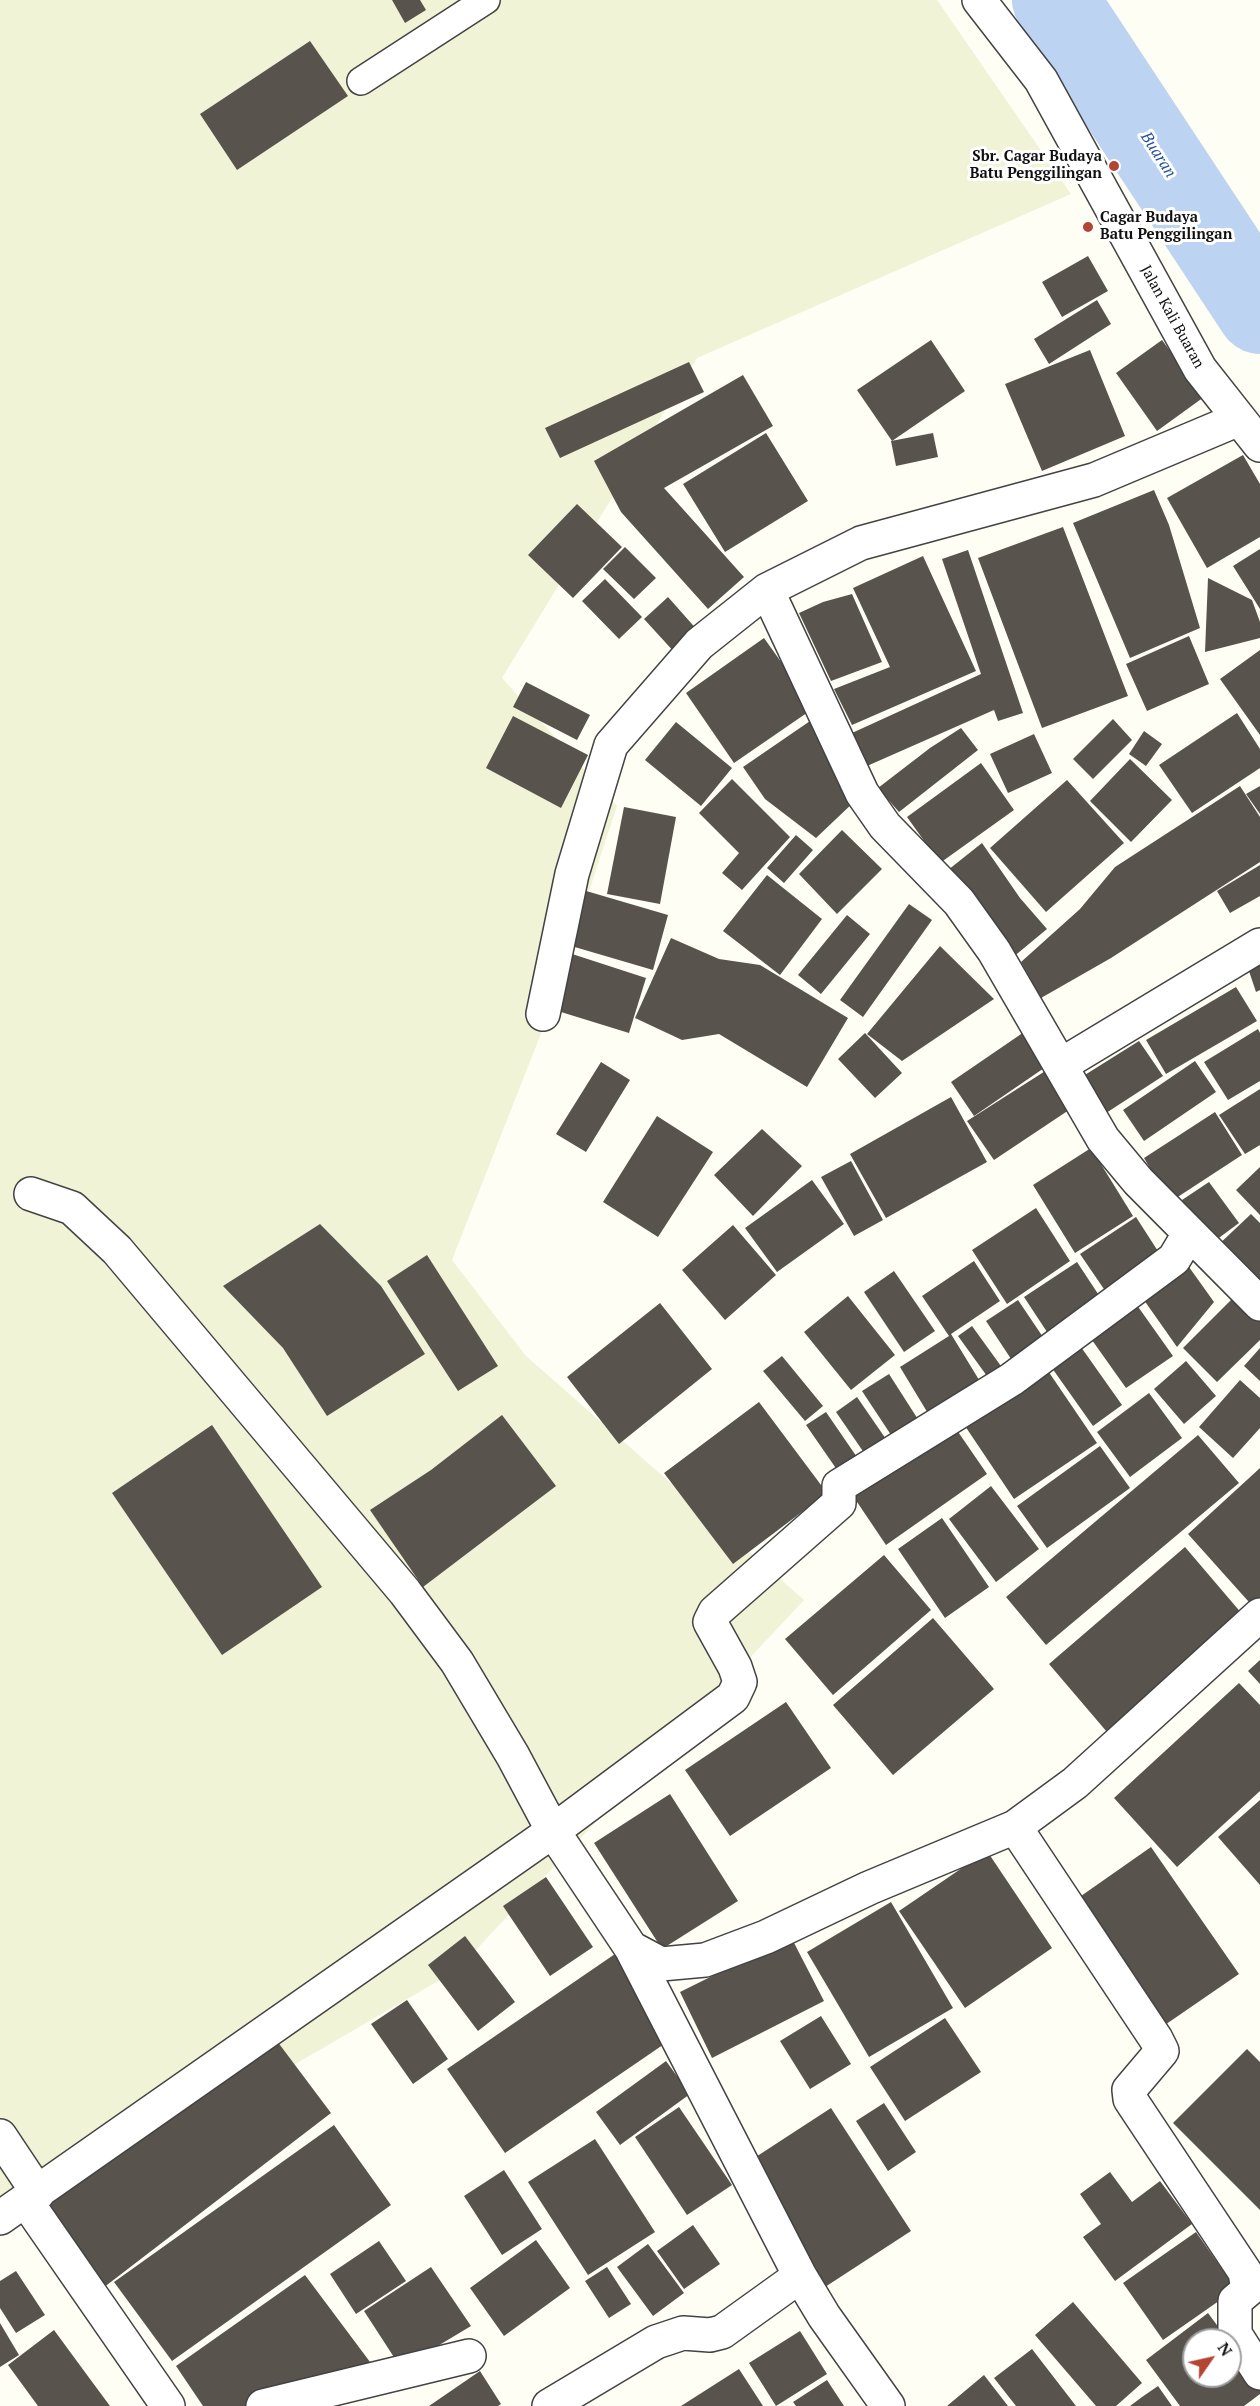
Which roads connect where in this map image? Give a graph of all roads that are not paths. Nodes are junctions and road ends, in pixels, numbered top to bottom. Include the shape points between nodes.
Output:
1 (486, 0) edge
2 (979, 0) edge
3 (362, 81) dead end
4 (1239, 419) junction
5 (1260, 446) edge
6 (767, 590) junction
7 (1260, 945) edge
8 (543, 1014) dead end
9 (1061, 1065) junction
10 (32, 1194) dead end
11 (1189, 1234) junction
12 (1260, 1304) edge
13 (1260, 1615) edge
14 (1015, 1827) junction
15 (553, 1831) junction
16 (631, 1948) junction
17 (0, 2136) edge
18 (21, 2204) edge
19 (800, 2276) junction
20 (469, 2356) dead end
21 (1260, 2373) edge
22 (168, 2406) edge
23 (263, 2406) edge
24 (549, 2406) edge
25 (888, 2406) edge

1 - 3 lane
2 - 4 street, Jalan Kali Buaran via 1041,80 1200,369
4 - 5 street, Jalan Kali Buaran
4 - 6 street via 1094,480 861,543
6 - 8 street via 699,644 610,745 572,874
6 - 9 street via 862,793 885,826 959,902 994,951
7 - 9 street
9 - 11 street via 1055,1059 1103,1139
10 - 15 street via 72,1208 117,1250 405,1592 457,1662
11 - 12 street
11 - 15 street via 1174,1259 1012,1379 839,1486 839,1503 712,1616 710,1622 740,1682 733,1697
13 - 14 street via 1075,1783
14 - 16 street via 705,1960 661,1964
14 - 21 street via 1162,2051 1129,2090 1130,2099 1245,2272 1248,2290 1235,2301 1235,2334
15 - 16 street
15 - 18 street
16 - 19 street
17 - 18 street
18 - 22 street
19 - 24 street via 722,2332 683,2333 656,2342
19 - 25 street
20 - 23 street

